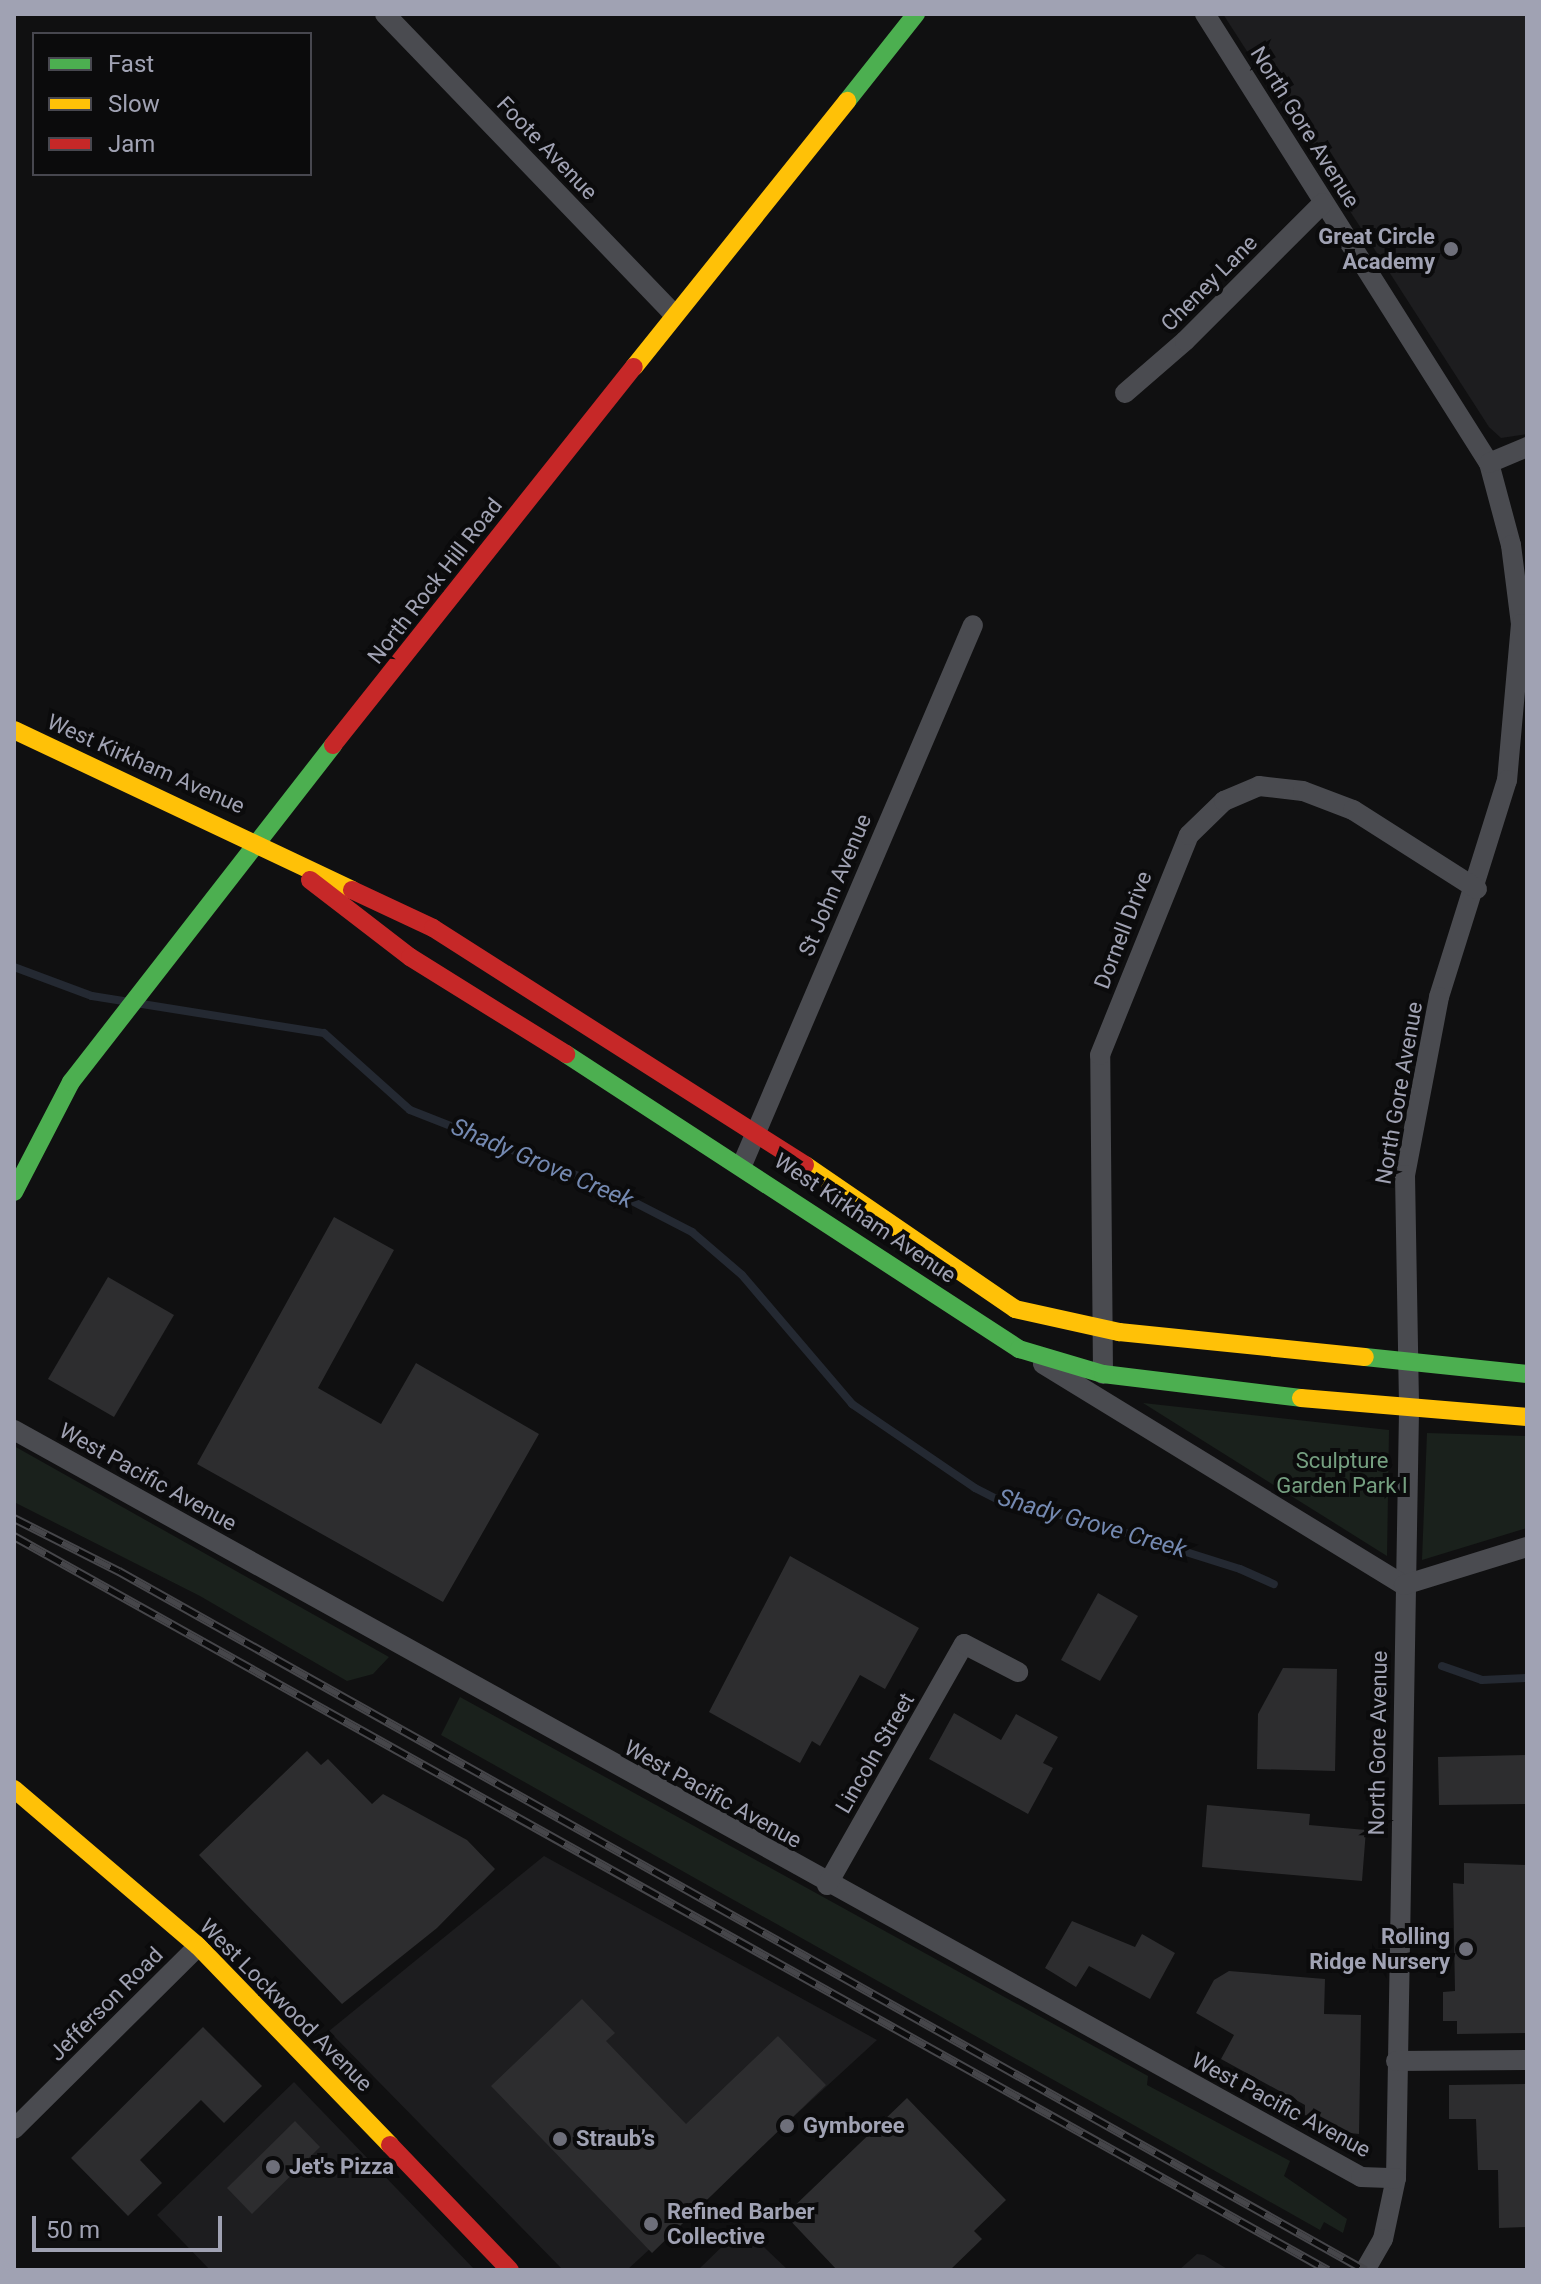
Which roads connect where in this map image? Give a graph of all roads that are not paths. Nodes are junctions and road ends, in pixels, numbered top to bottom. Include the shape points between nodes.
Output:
1 (385, 14) edge
2 (916, 14) edge
3 (1205, 14) edge
4 (1323, 203) junction
5 (674, 314) junction
6 (1125, 393) dead end
7 (1527, 447) edge
8 (1489, 463) junction
9 (973, 625) dead end
10 (14, 730) edge
11 (258, 841) junction
12 (1477, 889) junction
13 (755, 1131) junction
14 (742, 1165) junction
15 (14, 1192) edge
16 (1100, 1324) junction
17 (1019, 1349) junction
18 (1409, 1364) junction
19 (1103, 1374) junction
20 (1527, 1374) edge
21 (1409, 1411) junction
22 (1527, 1417) edge
23 (14, 1430) edge
24 (1527, 1547) edge
25 (1404, 1585) junction
26 (1018, 1672) dead end
27 (14, 1789) edge
28 (827, 1885) junction
29 (198, 1946) junction
30 (1527, 2060) edge
31 (1396, 2061) junction
32 (14, 2129) edge
33 (1396, 2178) junction
34 (510, 2270) edge
35 (1365, 2270) edge

1 - 5 street, Foote Avenue
2 - 5 street, North Rock Hill Road
3 - 4 street, North Gore Avenue
4 - 6 street, Cheney Lane via 1185,341
4 - 8 street, North Gore Avenue via 1428,360
5 - 11 street, North Rock Hill Road
7 - 8 street
8 - 12 street, North Gore Avenue via 1511,545 1521,624 1507,780
9 - 13 street, St John Avenue
10 - 11 street, West Kirkham Avenue
11 - 13 street, West Kirkham Avenue via 433,928
11 - 14 street, West Kirkham Avenue via 410,957
11 - 15 street, North Rock Hill Road via 109,1028 48,1119
12 - 16 street, Dornell Drive via 1353,810 1303,791 1259,786 1224,801 1189,835 1100,1055
12 - 18 street, North Gore Avenue via 1439,997 1405,1175
13 - 14 street, St John Avenue
13 - 16 street, West Kirkham Avenue via 1015,1309
14 - 17 street, West Kirkham Avenue
16 - 18 street, West Kirkham Avenue via 1119,1332
16 - 19 street, Dornell Drive
17 - 19 street, West Kirkham Avenue
17 - 25 street
18 - 20 street, West Kirkham Avenue
18 - 21 street, North Gore Avenue
19 - 21 street, West Kirkham Avenue
21 - 22 street, West Kirkham Avenue
21 - 25 street, North Gore Avenue
23 - 28 street, West Pacific Avenue
24 - 25 street
25 - 31 street, North Gore Avenue
26 - 28 street, Lincoln Street via 964,1644
27 - 29 street, West Lockwood Avenue
28 - 33 street, West Pacific Avenue via 1361,2177
29 - 32 street, Jefferson Road
29 - 34 street, West Lockwood Avenue
30 - 31 street
31 - 33 street, North Gore Avenue
33 - 35 street, North Gore Avenue via 1383,2239

